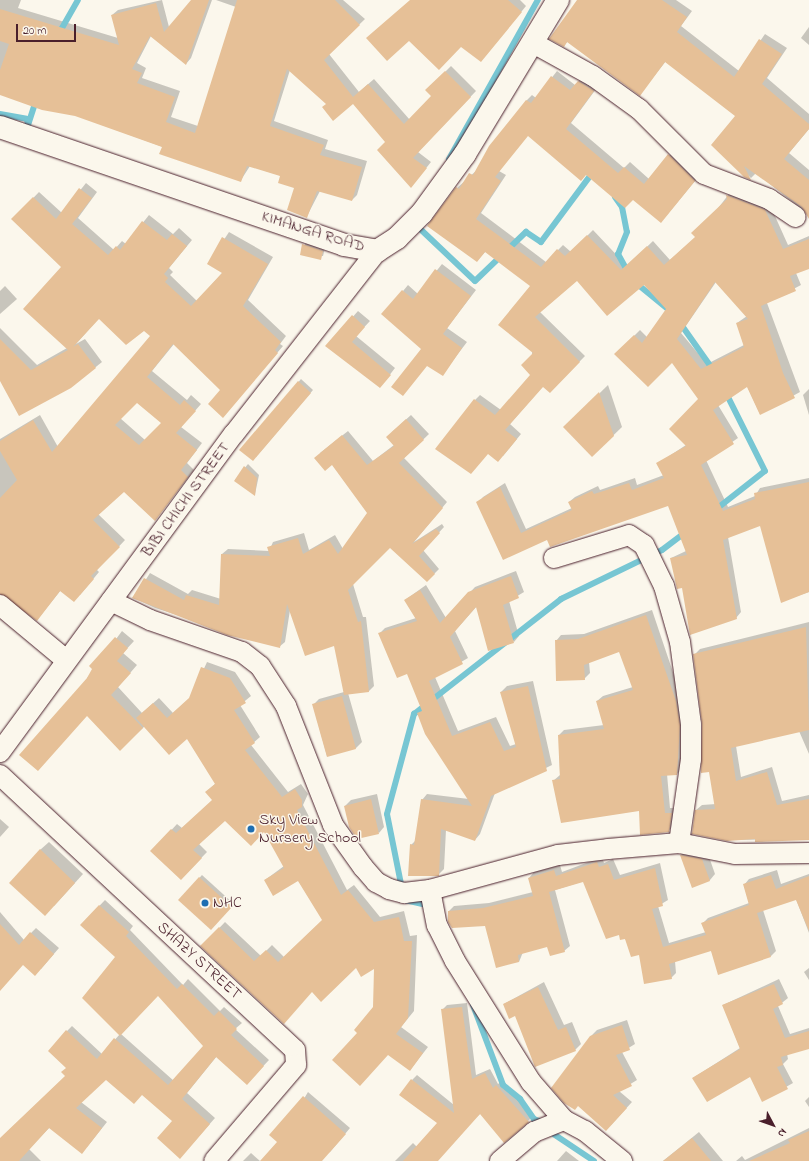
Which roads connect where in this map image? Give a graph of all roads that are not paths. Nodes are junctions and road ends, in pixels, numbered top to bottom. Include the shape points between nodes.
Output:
1 (558, 0) edge
2 (535, 44) junction
3 (0, 127) edge
4 (796, 217) dead end
5 (376, 251) junction
6 (554, 558) dead end
7 (111, 601) junction
8 (0, 605) edge
9 (66, 660) junction
10 (0, 752) edge
11 (0, 775) edge
12 (679, 843) junction
13 (809, 853) edge
14 (430, 890) junction
15 (564, 1120) junction
16 (214, 1161) edge
17 (500, 1161) edge
18 (622, 1161) edge

1 - 2 street, KIMANGA ROAD
2 - 4 street via 593,76 639,109 704,174 769,199
2 - 5 street, KIMANGA ROAD via 465,154 422,214 397,238
3 - 5 street, KIMANGA ROAD via 344,245
5 - 7 street, BIBI CHICHI STREET
6 - 12 street via 629,535 644,545 664,586 680,642 691,724 691,759
7 - 9 street, BIBI CHICHI STREET
7 - 14 street via 156,623 222,643 260,666 286,706 317,792 345,846 376,882 388,889 404,893
8 - 9 street
9 - 10 street, BIBI CHICHI STREET
11 - 16 street, SHAZY STREET via 295,1050 296,1065
12 - 13 street via 735,854
12 - 14 street via 558,855
14 - 15 street via 437,925 454,961 531,1082
15 - 17 street via 534,1132
15 - 18 street via 585,1131

